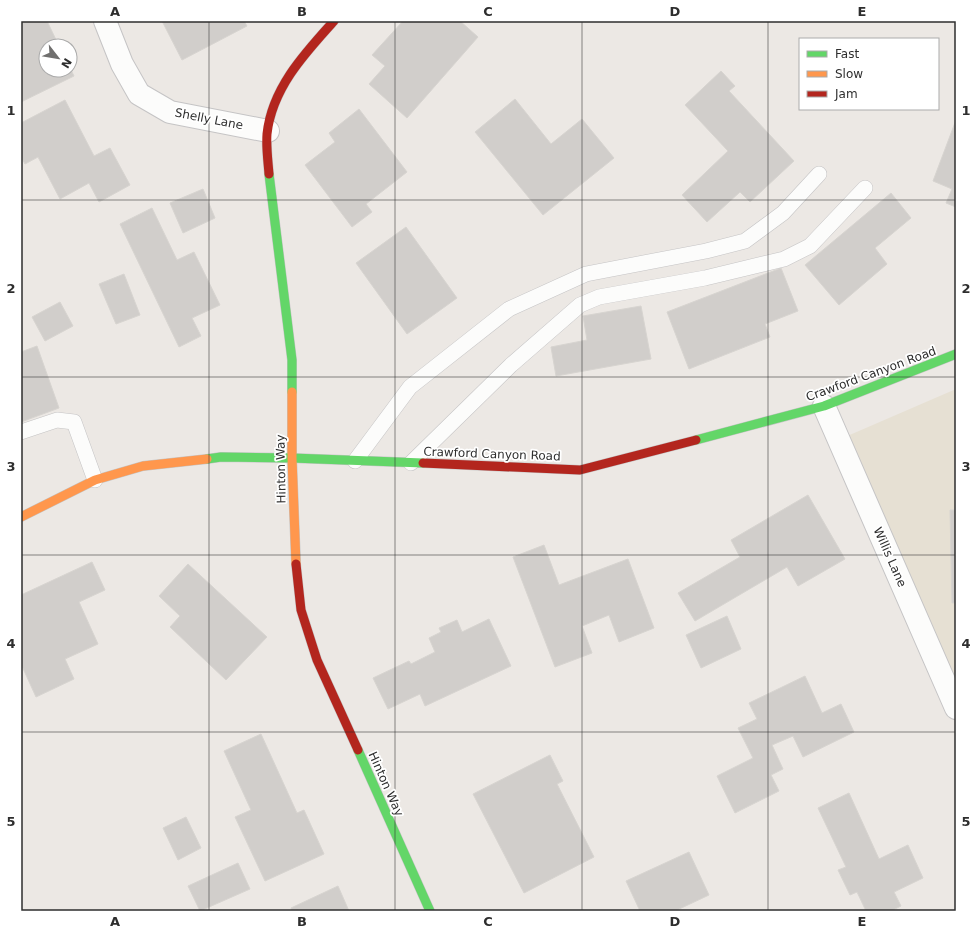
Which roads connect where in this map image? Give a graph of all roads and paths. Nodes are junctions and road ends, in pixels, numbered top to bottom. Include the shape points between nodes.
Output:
1 (105, 21) edge
2 (334, 21) edge
3 (268, 131) junction
4 (819, 174) dead end
5 (865, 188) dead end
6 (956, 354) edge
7 (824, 406) junction
8 (21, 432) edge
9 (292, 458) junction
10 (355, 461) junction
11 (411, 463) junction
12 (95, 480) junction
13 (21, 517) edge
14 (956, 708) edge
15 (430, 911) edge

1 - 3 street, Shelly Lane via 122,64 139,94 170,112
2 - 3 main road, Hinton Way via 288,76 274,103
3 - 9 main road, Hinton Way via 268,163 292,360
4 - 10 lane via 783,213 745,241 586,274 509,309 410,387
5 - 11 lane via 810,246 784,259 704,278 599,297 580,305 511,365
6 - 7 main road, Crawford Canyon Road
7 - 11 main road, Crawford Canyon Road via 580,470
7 - 14 street, Willis Lane
8 - 12 lane via 57,420 74,422
9 - 10 main road, Crawford Canyon Road
9 - 12 main road, Crawford Canyon Road via 221,457 143,466
9 - 15 main road, Hinton Way via 296,562 301,610 318,660
10 - 11 main road, Crawford Canyon Road
12 - 13 main road, Crawford Canyon Road

